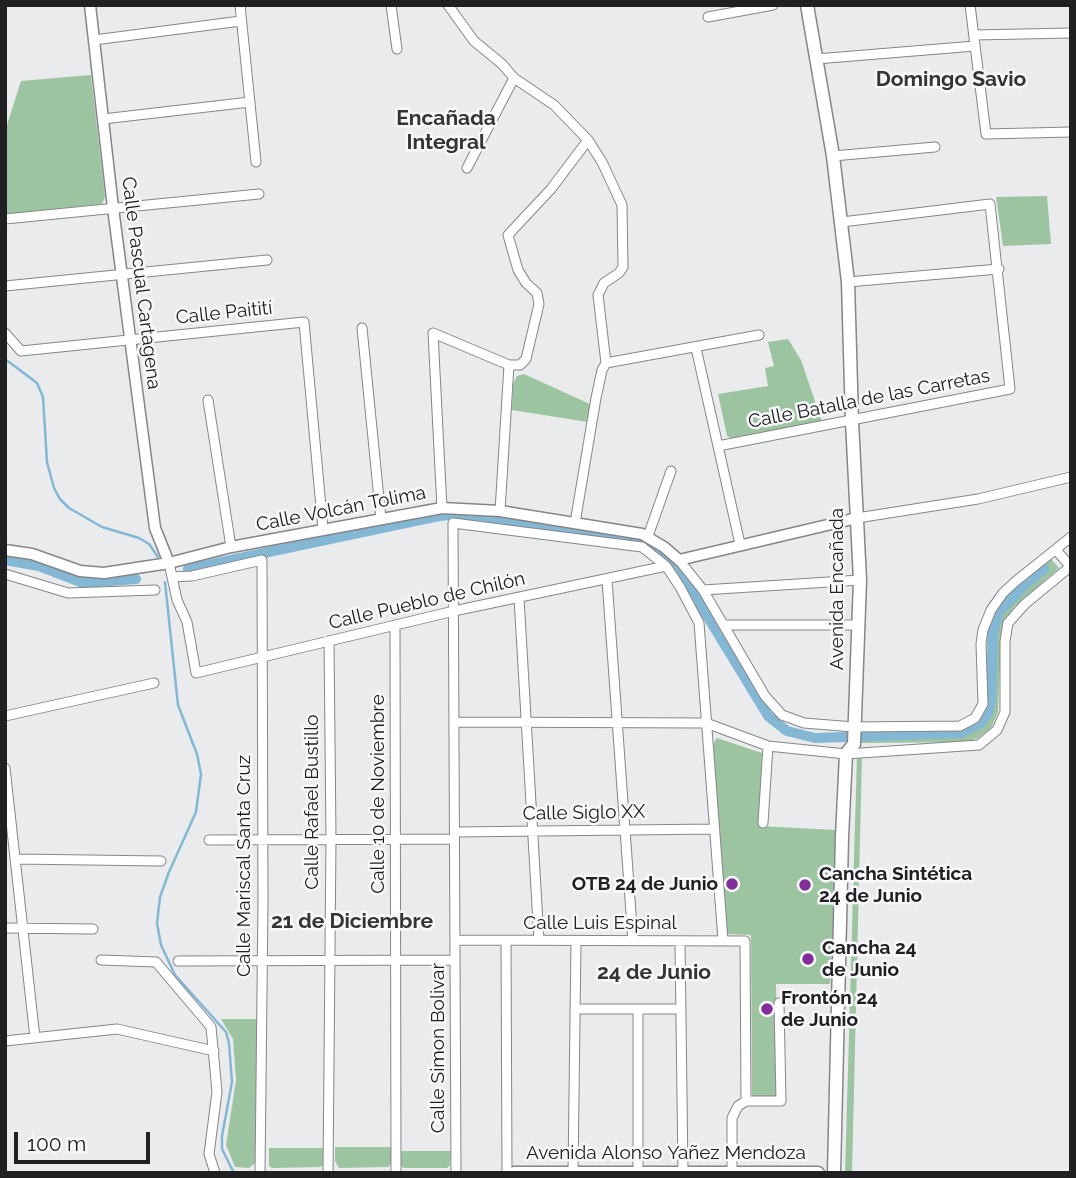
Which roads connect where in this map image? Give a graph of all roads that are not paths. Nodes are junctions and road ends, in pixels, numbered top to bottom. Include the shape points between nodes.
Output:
1 (90, 5) edge
2 (240, 5) edge
3 (391, 5) edge
4 (449, 5) edge
5 (773, 5) edge
6 (807, 5) edge
7 (970, 5) edge
8 (708, 17) dead end
9 (241, 21) junction
10 (1071, 33) edge
11 (974, 35) junction
12 (94, 40) junction
13 (975, 46) junction
14 (397, 48) dead end
15 (816, 59) junction
16 (514, 78) junction
17 (250, 102) junction
18 (103, 119) junction
19 (1071, 132) edge
20 (589, 140) junction
21 (935, 147) dead end
22 (833, 156) junction
23 (256, 162) dead end
24 (467, 167) dead end
25 (260, 194) dead end
26 (113, 208) junction
27 (5, 219) edge
28 (842, 222) junction
29 (267, 260) dead end
30 (999, 269) junction
31 (122, 273) junction
32 (848, 282) junction
33 (5, 286) edge
34 (362, 328) dead end
35 (5, 332) edge
36 (759, 335) dead end
37 (130, 340) junction
38 (696, 348) junction
39 (606, 363) junction
40 (509, 365) junction
41 (208, 400) dead end
42 (852, 421) junction
43 (718, 446) junction
44 (671, 471) dead end
45 (1071, 477) edge
46 (442, 508) junction
47 (500, 511) junction
48 (857, 517) junction
49 (381, 519) junction
50 (575, 523) junction
51 (323, 529) junction
52 (648, 536) junction
53 (1071, 537) edge
54 (740, 544) junction
55 (232, 547) junction
56 (1056, 550) junction
57 (5, 551) edge
58 (679, 560) junction
59 (169, 563) junction
60 (666, 566) junction
61 (1071, 566) edge
62 (5, 574) edge
63 (172, 577) junction
64 (607, 580) junction
65 (860, 580) junction
66 (155, 590) dead end
67 (703, 590) junction
68 (519, 598) junction
69 (454, 611) junction
70 (395, 625) junction
71 (724, 625) junction
72 (859, 625) junction
73 (330, 641) junction
74 (261, 657) junction
75 (153, 683) dead end
76 (5, 716) edge
77 (454, 722) junction
78 (526, 722) junction
79 (706, 723) junction
80 (618, 724) junction
81 (852, 739) junction
82 (768, 746) junction
83 (5, 768) edge
84 (763, 823) dead end
85 (714, 829) junction
86 (625, 830) junction
87 (533, 831) junction
88 (454, 836) junction
89 (331, 839) junction
90 (395, 839) junction
91 (209, 840) dead end
92 (263, 840) junction
93 (15, 859) junction
94 (161, 861) dead end
95 (5, 928) edge
96 (24, 928) junction
97 (93, 929) dead end
98 (455, 940) junction
99 (506, 940) junction
100 (539, 940) junction
101 (723, 940) junction
102 (576, 941) junction
103 (633, 941) junction
104 (680, 941) junction
105 (101, 960) dead end
106 (330, 960) junction
107 (396, 960) junction
108 (455, 960) junction
109 (178, 961) dead end
110 (262, 961) junction
111 (779, 1003) dead end
112 (575, 1009) junction
113 (638, 1009) junction
114 (681, 1009) junction
115 (35, 1038) junction
116 (5, 1041) edge
117 (215, 1051) junction
118 (746, 1101) junction
119 (573, 1172) edge
120 (638, 1172) edge
121 (683, 1172) edge
122 (732, 1172) edge
123 (215, 1173) edge
124 (260, 1173) edge
125 (328, 1173) edge
126 (396, 1173) edge
127 (456, 1173) edge
128 (507, 1173) edge
129 (514, 1173) edge
130 (534, 1173) edge
131 (818, 1173) edge
132 (834, 1173) edge

1 - 12 street, Calle Pascual Cartagena
2 - 9 street
3 - 14 street
4 - 16 street via 474,41
5 - 8 street
6 - 15 main road, Avenida Encañada
7 - 11 street
9 - 12 street
9 - 17 street
10 - 11 street
11 - 13 street
12 - 18 street, Calle Pascual Cartagena
13 - 15 street
13 - 19 street via 986,134
15 - 22 main road, Avenida Encañada
16 - 20 street via 554,106
16 - 24 street
17 - 18 street
17 - 23 street
18 - 26 street, Calle Pascual Cartagena
20 - 39 street via 622,205 622,267 598,295
20 - 40 street via 508,235 518,270 540,304 526,359 520,365
21 - 22 street
22 - 28 main road, Avenida Encañada
25 - 26 street
26 - 27 street
26 - 31 street, Calle Pascual Cartagena
28 - 30 street, Calle Batalla de las Carretas via 990,204
28 - 32 main road, Avenida Encañada
29 - 31 street
30 - 32 street
30 - 42 street, Calle Batalla de las Carretas via 1010,389
31 - 33 street
31 - 37 street, Calle Pascual Cartagena
32 - 42 main road, Avenida Encañada
34 - 49 street
35 - 37 street, Calle Paitití via 21,351
36 - 38 street
37 - 51 street, Calle Paitití via 304,322
37 - 59 street, Calle Pascual Cartagena via 155,528
38 - 39 street
38 - 43 street
39 - 50 street
40 - 46 street via 433,333
40 - 47 street
41 - 55 street
42 - 43 street, Calle Batalla de las Carretas
42 - 48 main road, Avenida Encañada
43 - 54 street
44 - 52 street
45 - 48 street via 978,499
46 - 47 street, Calle Volcán Tolima
46 - 49 street, Calle Volcán Tolima
47 - 50 street, Calle Volcán Tolima
48 - 54 street
48 - 65 main road, Avenida Encañada
49 - 51 street, Calle Volcán Tolima
50 - 52 street, Calle Volcán Tolima
51 - 55 street, Calle Volcán Tolima
52 - 58 street, Calle Volcán Tolima
53 - 56 street
54 - 58 street
55 - 59 street, Calle Volcán Tolima
56 - 61 street
56 - 81 street via 1009,587 991,610 981,644 983,704 975,718 960,726
57 - 59 street, Calle Volcán Tolima via 32,554 92,573
58 - 67 street
59 - 63 street
60 - 64 street, Calle Pueblo de Chilón
60 - 69 street via 642,547 453,523
60 - 79 street via 699,623
61 - 81 street via 1008,623 1006,712 997,730 979,746
62 - 66 street via 68,593
63 - 74 street, Calle Pueblo de Chilón via 187,622 196,673
63 - 74 street, Calle Mariscal Santa Cruz via 262,560
64 - 68 street, Calle Pueblo de Chilón
64 - 80 street
65 - 67 street
65 - 72 main road, Avenida Encañada
67 - 71 street
68 - 69 street, Calle Pueblo de Chilón
68 - 78 street
69 - 70 street, Calle Pueblo de Chilón
69 - 77 street
70 - 73 street, Calle Pueblo de Chilón
70 - 90 street, Calle 10 de Noviembre
71 - 72 street
71 - 81 street via 765,696 782,715
72 - 81 main road, Avenida Encañada
73 - 74 street, Calle Pueblo de Chilón
73 - 89 street, Calle Rafael Bustillo
74 - 92 street, Calle Mariscal Santa Cruz
75 - 76 street
77 - 78 street
77 - 88 street, Calle Simon Bolivar
78 - 80 street
78 - 87 street
79 - 80 street
79 - 82 street
79 - 85 street
80 - 86 street
81 - 82 street
81 - 132 main road, Avenida Encañada via 837,981
82 - 84 street
83 - 93 street
85 - 86 street, Calle Siglo XX
85 - 101 street
86 - 87 street, Calle Siglo XX
86 - 103 street
87 - 88 street, Calle Siglo XX
87 - 100 street
88 - 90 street, Calle Siglo XX
88 - 98 street, Calle Simon Bolivar
89 - 90 street, Calle Siglo XX
89 - 92 street, Calle Siglo XX
89 - 106 street, Calle Rafael Bustillo
90 - 107 street, Calle 10 de Noviembre
91 - 92 street, Calle Siglo XX
92 - 110 street, Calle Mariscal Santa Cruz
93 - 94 street
93 - 96 street
95 - 96 street
96 - 97 street
96 - 115 street
98 - 99 street, Calle Luis Espinal
98 - 108 street, Calle Simon Bolivar
99 - 100 street, Calle Luis Espinal
99 - 128 street
100 - 102 street, Calle Luis Espinal
101 - 104 street, Calle Luis Espinal
101 - 118 street, Calle Luis Espinal via 745,942
102 - 103 street, Calle Luis Espinal
102 - 112 street
103 - 104 street, Calle Luis Espinal
104 - 114 street
105 - 117 street via 156,962 211,1027
106 - 107 street
106 - 110 street
106 - 125 street, Calle Rafael Bustillo
107 - 108 street
107 - 126 street, Calle 10 de Noviembre
108 - 127 street, Calle Simon Bolivar
109 - 110 street
110 - 124 street, Calle Mariscal Santa Cruz
111 - 118 street via 781,1101
112 - 113 street
112 - 119 street
113 - 114 street
113 - 120 street
114 - 121 street
115 - 116 street
115 - 117 street via 117,1029
117 - 123 street via 217,1092 209,1154
118 - 122 street via 732,1118
119 - 120 main road, Avenida Alonso Yañez Mendoza
119 - 130 main road, Avenida Alonso Yañez Mendoza
120 - 121 main road, Avenida Alonso Yañez Mendoza
121 - 122 main road, Avenida Alonso Yañez Mendoza
122 - 131 main road, Avenida Alonso Yañez Mendoza
129 - 130 main road, Avenida Alonso Yañez Mendoza

